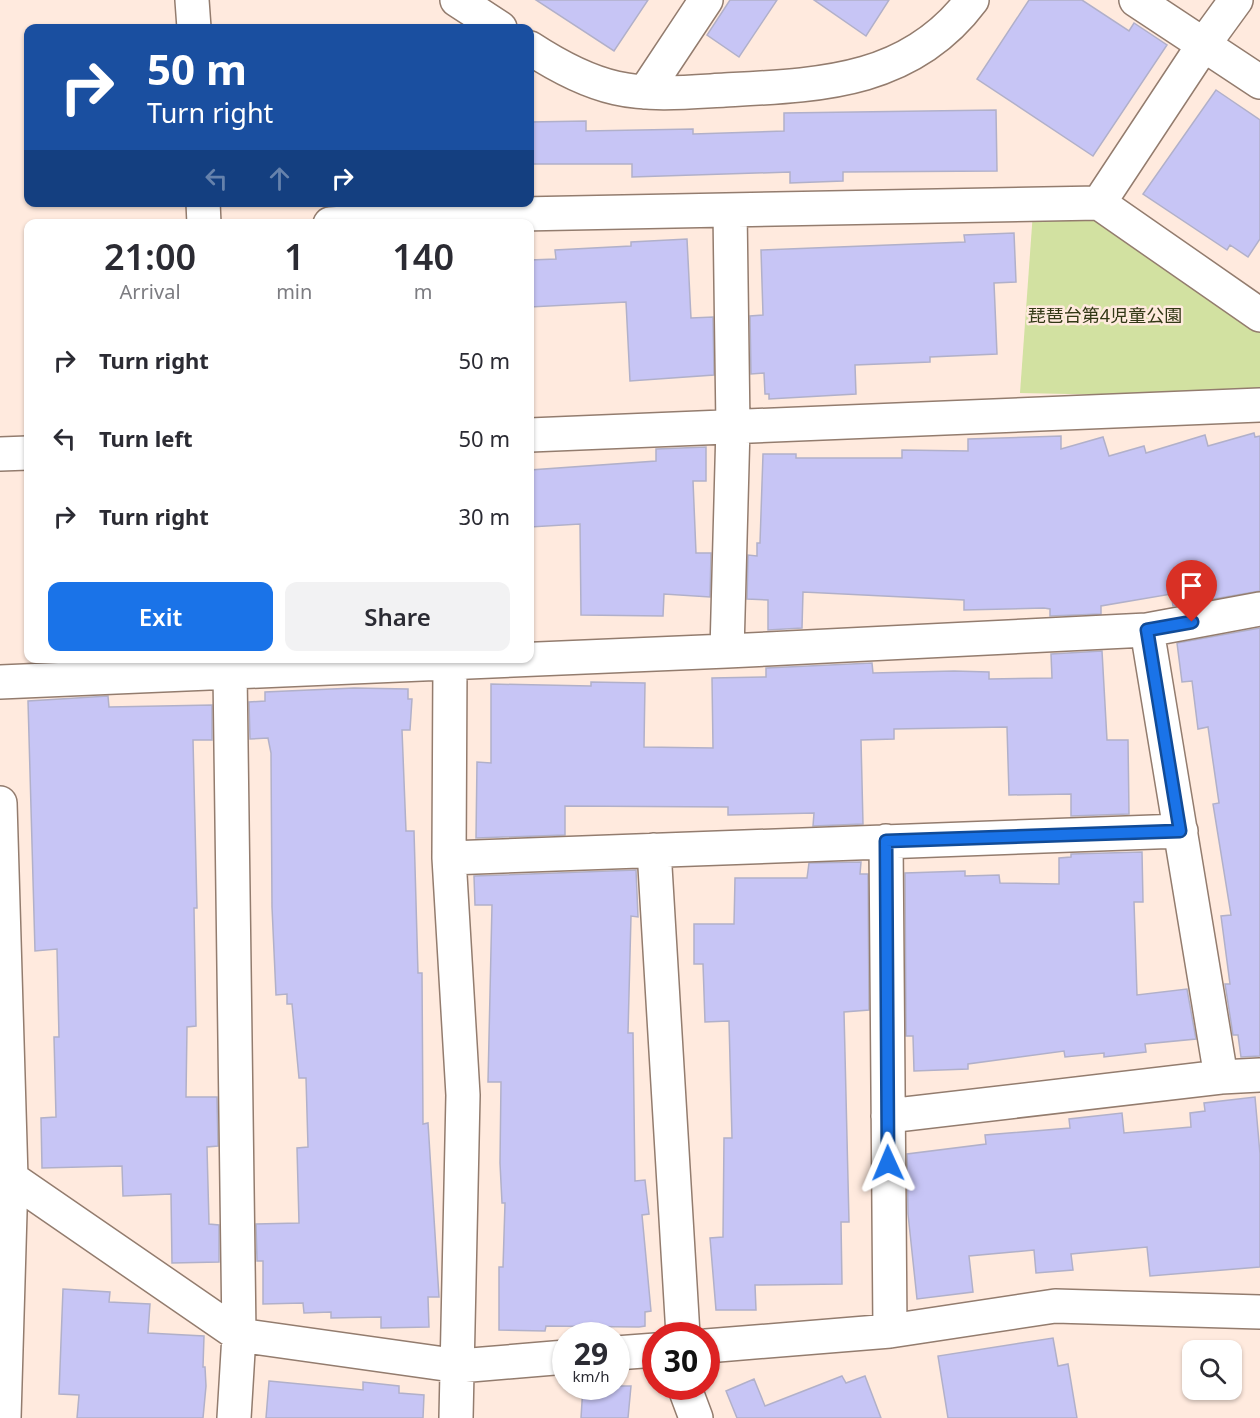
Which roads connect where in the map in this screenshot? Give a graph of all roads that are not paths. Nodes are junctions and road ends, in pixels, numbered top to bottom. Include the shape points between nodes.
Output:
1 (192, 0) edge
2 (449, 0) edge
3 (457, 0) edge
4 (706, 0) edge
5 (972, 0) edge
6 (1136, 0) edge
7 (1236, 0) edge
8 (194, 24) edge
9 (451, 24) edge
10 (494, 24) edge
11 (1204, 44) junction
12 (534, 50) edge
13 (1260, 82) edge
14 (645, 92) junction
15 (1099, 203) junction
16 (463, 209) edge
17 (730, 210) junction
18 (374, 219) edge
19 (1260, 315) edge
20 (1260, 405) edge
21 (733, 427) junction
22 (534, 435) edge
23 (24, 453) edge
24 (0, 454) edge
25 (1260, 609) edge
26 (1147, 630) junction
27 (727, 651) junction
28 (534, 659) edge
29 (450, 663) joint
30 (230, 672) junction
31 (0, 682) edge
32 (0, 803) edge
33 (0, 830) edge
34 (1180, 831) junction
35 (886, 841) junction
36 (654, 850) junction
37 (449, 858) junction
38 (1260, 1075) edge
39 (1221, 1077) junction
40 (888, 1116) junction
41 (5, 1176) edge
42 (1260, 1312) edge
43 (682, 1322) edge
44 (891, 1331) junction
45 (239, 1335) junction
46 (720, 1345) edge
47 (552, 1358) edge
48 (459, 1366) junction
49 (689, 1400) edge
50 (4, 1418) edge
51 (234, 1418) edge
52 (456, 1418) edge
53 (696, 1418) edge

1 - 8 street
2 - 9 street
3 - 10 street
4 - 14 street
5 - 14 street via 946,31 924,46 858,77 792,86
6 - 11 street
7 - 11 street
11 - 13 street
11 - 15 street
12 - 14 street via 578,75 616,88
15 - 17 street
15 - 19 street
16 - 17 street
16 - 18 street
17 - 21 street
20 - 21 street
21 - 22 street
21 - 27 street
23 - 24 street
25 - 26 street
26 - 27 street
26 - 34 street
27 - 28 street
29 - 30 street
29 - 37 street
30 - 31 street
30 - 45 street
32 - 33 street
33 - 41 street
34 - 35 street
34 - 39 street
35 - 36 street
35 - 40 street
36 - 37 street
36 - 43 street
37 - 48 street via 464,1095
38 - 39 street
39 - 40 street
40 - 44 street
41 - 45 street
41 - 50 street
42 - 44 street via 1055,1306
44 - 46 street
45 - 48 street
45 - 51 street
47 - 48 street
48 - 52 street
49 - 53 street

